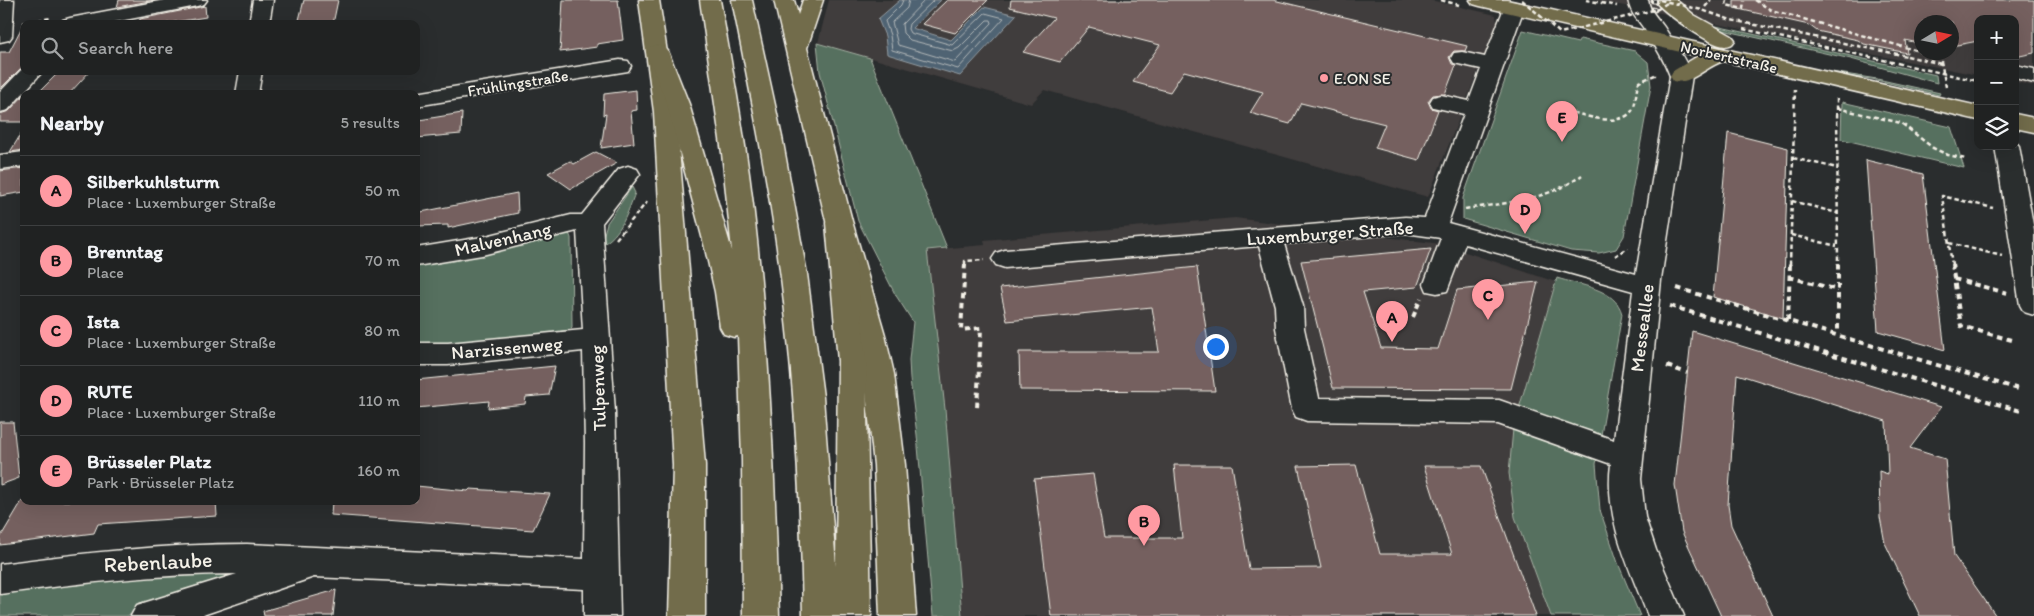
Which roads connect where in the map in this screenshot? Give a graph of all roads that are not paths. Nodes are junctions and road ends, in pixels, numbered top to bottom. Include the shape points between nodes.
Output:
1 (4, 0) edge
2 (197, 0) edge
3 (264, 0) edge
4 (649, 0) edge
5 (710, 0) edge
6 (742, 0) edge
7 (784, 0) edge
8 (813, 0) edge
9 (1480, 0) edge
10 (1542, 0) edge
11 (1518, 4) edge
12 (1651, 10) edge
13 (93, 20) edge
14 (260, 20) edge
15 (20, 33) edge
16 (1, 36) edge
17 (1730, 42) junction
18 (797, 48) junction
19 (657, 51) junction
20 (1462, 58) dead end
21 (1493, 65) junction
22 (620, 66) dead end
23 (2019, 72) edge
24 (28, 75) edge
25 (250, 75) edge
26 (1681, 76) junction
27 (2034, 76) edge
28 (248, 90) edge
29 (1974, 94) edge
30 (420, 98) edge
31 (1442, 102) dead end
32 (2019, 104) edge
33 (0, 105) edge
34 (2034, 107) edge
35 (1477, 110) junction
36 (1974, 112) edge
37 (2016, 150) edge
38 (20, 160) edge
39 (0, 162) edge
40 (628, 174) dead end
41 (589, 223) junction
42 (839, 223) junction
43 (1443, 225) junction
44 (1269, 237) junction
45 (420, 256) edge
46 (1005, 259) road end
47 (1437, 284) dead end
48 (1646, 294) junction
49 (2034, 305) edge
50 (596, 338) junction
51 (420, 354) edge
52 (758, 433) junction
53 (1627, 457) junction
54 (317, 562) junction
55 (600, 575) junction
56 (0, 579) edge
57 (149, 616) edge
58 (602, 616) edge
59 (687, 616) edge
60 (761, 616) edge
61 (821, 616) edge
62 (853, 616) edge
63 (898, 616) edge
64 (1666, 616) edge

1 - 16 street
2 - 13 street
3 - 14 street
4 - 19 main road
5 - 52 main road via 745,243
6 - 61 main road via 772,142 795,290 812,452
7 - 18 main road
8 - 18 main road
9 - 11 main road, Norbertstraße
10 - 12 main road, Norbertstraße
11 - 12 main road, Norbertstraße
11 - 21 street
12 - 17 main road, Norbertstraße
12 - 17 main road via 1687,19
12 - 26 street
15 - 16 street
17 - 26 main road
17 - 29 main road, Norbertstraße
17 - 36 main road, Norbertstraße
18 - 42 main road
19 - 52 main road via 678,104 719,252 729,292 739,361
19 - 59 main road via 671,182 688,465
20 - 21 street
21 - 35 street
22 - 30 street, Frühlingstraße
23 - 27 street
24 - 33 street
25 - 28 street
26 - 48 street, Messeallee
31 - 35 street
32 - 34 main road
35 - 43 street
37 - 49 street via 2012,181
38 - 39 street
40 - 41 street
41 - 45 street, Malvenhang via 571,223 482,246
41 - 50 street, Tulpenweg
42 - 62 main road via 852,361
42 - 63 main road via 864,306 879,374 894,528
43 - 44 street, Luxemburger Straße via 1405,225
43 - 47 street
43 - 48 street, Luxemburger Straße
44 - 46 street, Luxemburger Straße
44 - 53 street via 1289,306 1290,328 1308,409 1499,412
48 - 53 street, Messeallee
50 - 51 street, Narzissenweg
50 - 55 street, Tulpenweg via 601,473
52 - 60 main road
53 - 64 street, Messeallee via 1624,479 1629,516
54 - 55 street, Rebenlaube
54 - 56 street, Rebenlaube via 198,559 92,566
54 - 57 street, Rebenlaube
55 - 58 street, Tulpenweg

